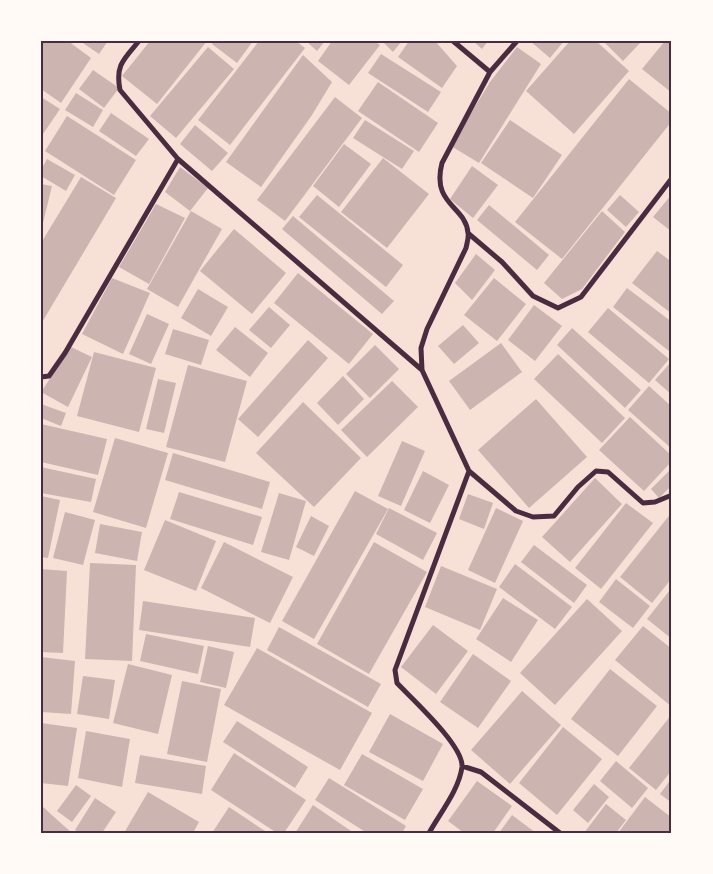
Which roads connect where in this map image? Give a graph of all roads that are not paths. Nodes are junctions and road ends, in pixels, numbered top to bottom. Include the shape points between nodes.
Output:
1 (139, 41) edge
2 (452, 41) edge
3 (517, 41) edge
4 (490, 72) junction
5 (178, 159) junction
6 (672, 178) edge
7 (469, 234) junction
8 (422, 370) junction
9 (41, 377) edge
10 (469, 470) junction
11 (672, 495) edge
12 (462, 766) junction
13 (429, 833) edge
14 (560, 833) edge

1 - 5 street via 121,63 117,76 120,90
2 - 4 street
3 - 4 street
4 - 7 street via 439,173 445,196 466,224
5 - 8 street
5 - 9 street via 65,353 49,376
6 - 7 street via 581,297 558,308 533,296 502,262
7 - 8 street via 466,248 421,348
8 - 10 street
10 - 11 street via 508,505 533,517 554,516 596,471 608,472 643,503
10 - 12 street via 395,670 397,683 456,747
12 - 13 street via 456,784
12 - 14 street via 481,772

